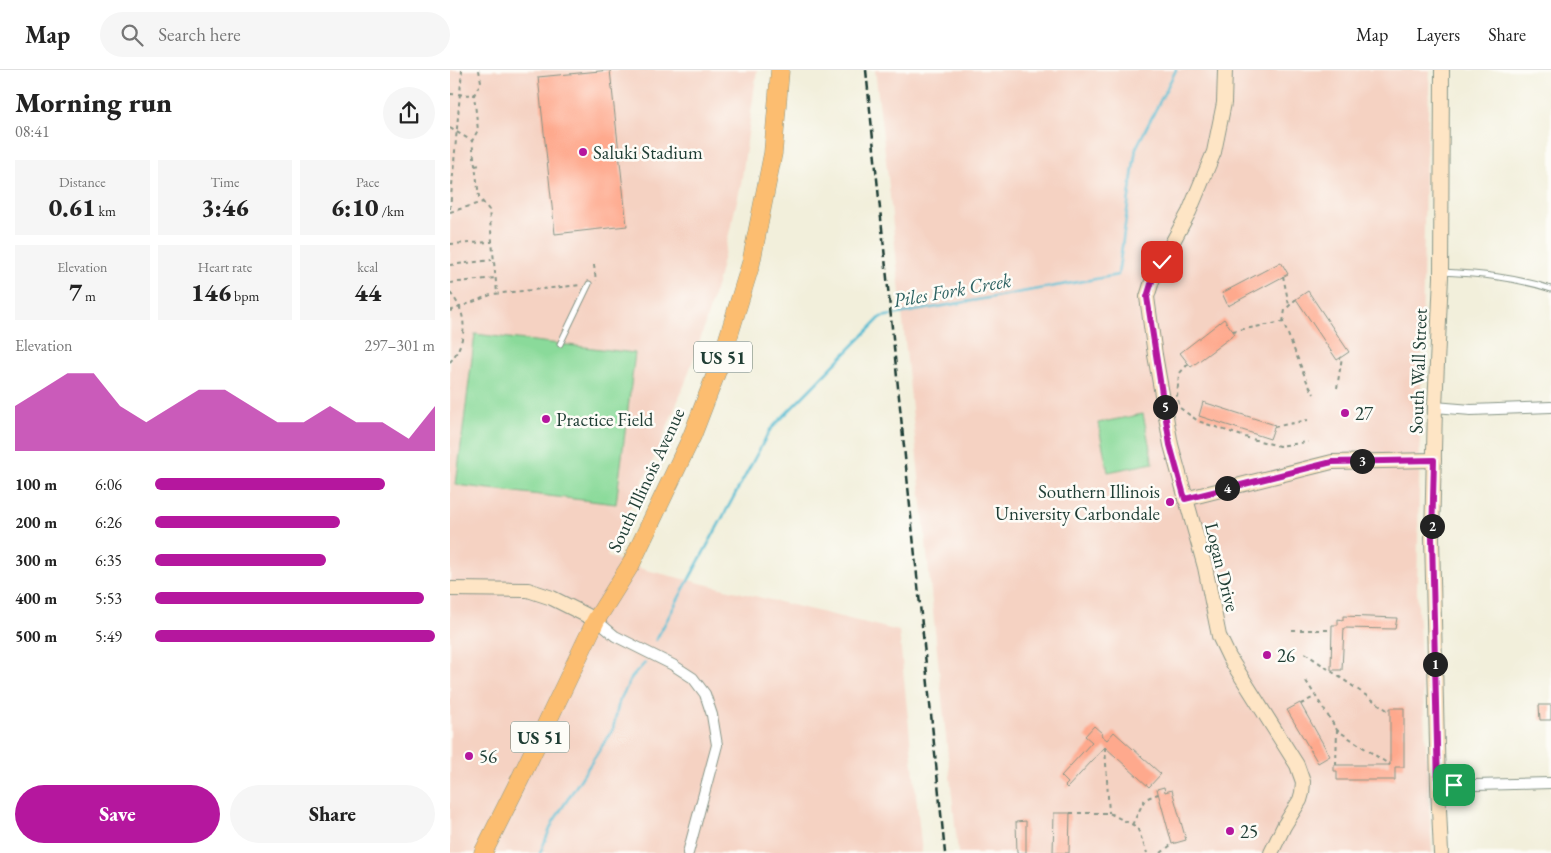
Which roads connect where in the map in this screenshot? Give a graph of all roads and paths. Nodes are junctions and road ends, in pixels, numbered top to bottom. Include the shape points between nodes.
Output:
1 (462, 70) edge
2 (479, 70) edge
3 (780, 70) edge
4 (1225, 70) edge
5 (1442, 70) edge
6 (450, 94) edge
7 (460, 95) junction
8 (474, 95) junction
9 (450, 128) edge
10 (458, 134) junction
11 (472, 141) junction
12 (481, 165) dead end
13 (475, 166) junction
14 (450, 167) edge
15 (455, 167) junction
16 (484, 202) junction
17 (450, 209) edge
18 (450, 212) edge
19 (492, 242) junction
20 (450, 244) edge
21 (494, 260) junction
22 (594, 264) dead end
23 (450, 265) edge
24 (1441, 272) junction
25 (1283, 276) dead end
26 (495, 278) junction
27 (450, 283) edge
28 (590, 284) junction
29 (1551, 289) edge
30 (450, 293) edge
31 (497, 293) junction
32 (1296, 299) dead end
33 (1289, 305) junction
34 (460, 307) junction
35 (450, 311) edge
36 (1283, 322) junction
37 (1233, 331) dead end
38 (560, 344) dead end
39 (1342, 357) dead end
40 (450, 362) edge
41 (1188, 364) dead end
42 (1337, 388) dead end
43 (1314, 394) dead end
44 (1435, 407) junction
45 (1551, 407) edge
46 (1308, 420) dead end
47 (1274, 427) dead end
48 (1308, 442) dead end
49 (1434, 460) junction
50 (1185, 499) junction
51 (450, 588) edge
52 (596, 620) junction
53 (1292, 630) dead end
54 (1332, 630) dead end
55 (1304, 653) dead end
56 (1306, 681) dead end
57 (1316, 696) junction
58 (1301, 704) dead end
59 (1390, 712) dead end
60 (1337, 730) junction
61 (1105, 747) dead end
62 (1390, 764) dead end
63 (1336, 765) dead end
64 (1551, 784) edge
65 (1438, 786) junction
66 (1158, 794) dead end
67 (1070, 813) dead end
68 (1109, 813) junction
69 (1132, 824) junction
70 (1172, 844) dead end
71 (482, 853) edge
72 (688, 853) edge
73 (1147, 853) edge
74 (1161, 853) edge
75 (1271, 853) edge
76 (1441, 853) edge

1 - 7 path
2 - 8 path via 480,82
3 - 52 highway, South Illinois Avenue / US 51 via 773,153 750,263 722,358 692,436 634,557
4 - 50 street, Logan Drive via 1224,103 1214,152 1189,212 1153,278 1147,297 1170,445
5 - 24 street, South Wall Street
6 - 7 path
7 - 8 path
7 - 10 path
8 - 11 path via 478,130
9 - 10 path
10 - 11 path
10 - 15 path
11 - 13 path
12 - 13 path
13 - 16 path via 479,197
14 - 15 path
15 - 17 path
16 - 18 path
16 - 19 path via 489,210
19 - 20 path
19 - 21 path
21 - 23 path
21 - 26 path
22 - 28 path via 596,284
24 - 29 lane via 1511,278
24 - 44 street, South Wall Street
25 - 33 path
26 - 27 path
26 - 31 path
28 - 31 path
28 - 38 lane
30 - 34 path
31 - 34 path
32 - 33 path
33 - 36 path
34 - 35 path
34 - 40 path via 463,334 460,347
36 - 37 path
36 - 43 path
39 - 42 path
41 - 48 path via 1179,374 1177,396 1180,408 1198,421 1279,446
44 - 45 street via 1471,410
44 - 49 street, South Wall Street
46 - 47 path
49 - 50 street via 1332,462
49 - 65 street, South Wall Street via 1432,538
50 - 75 street, Logan Drive via 1206,567 1219,636 1297,764 1303,782 1300,800
51 - 52 street via 528,590
52 - 71 highway, South Illinois Avenue / US 51
52 - 72 street via 615,636 693,678 705,694 717,745
53 - 54 path
55 - 59 path
56 - 57 path
57 - 58 path
57 - 60 path
60 - 62 path
60 - 63 path
61 - 68 path
64 - 65 street
65 - 76 street, South Wall Street
66 - 69 path via 1145,799
67 - 68 path
68 - 69 path
69 - 73 path via 1137,827
70 - 74 path

